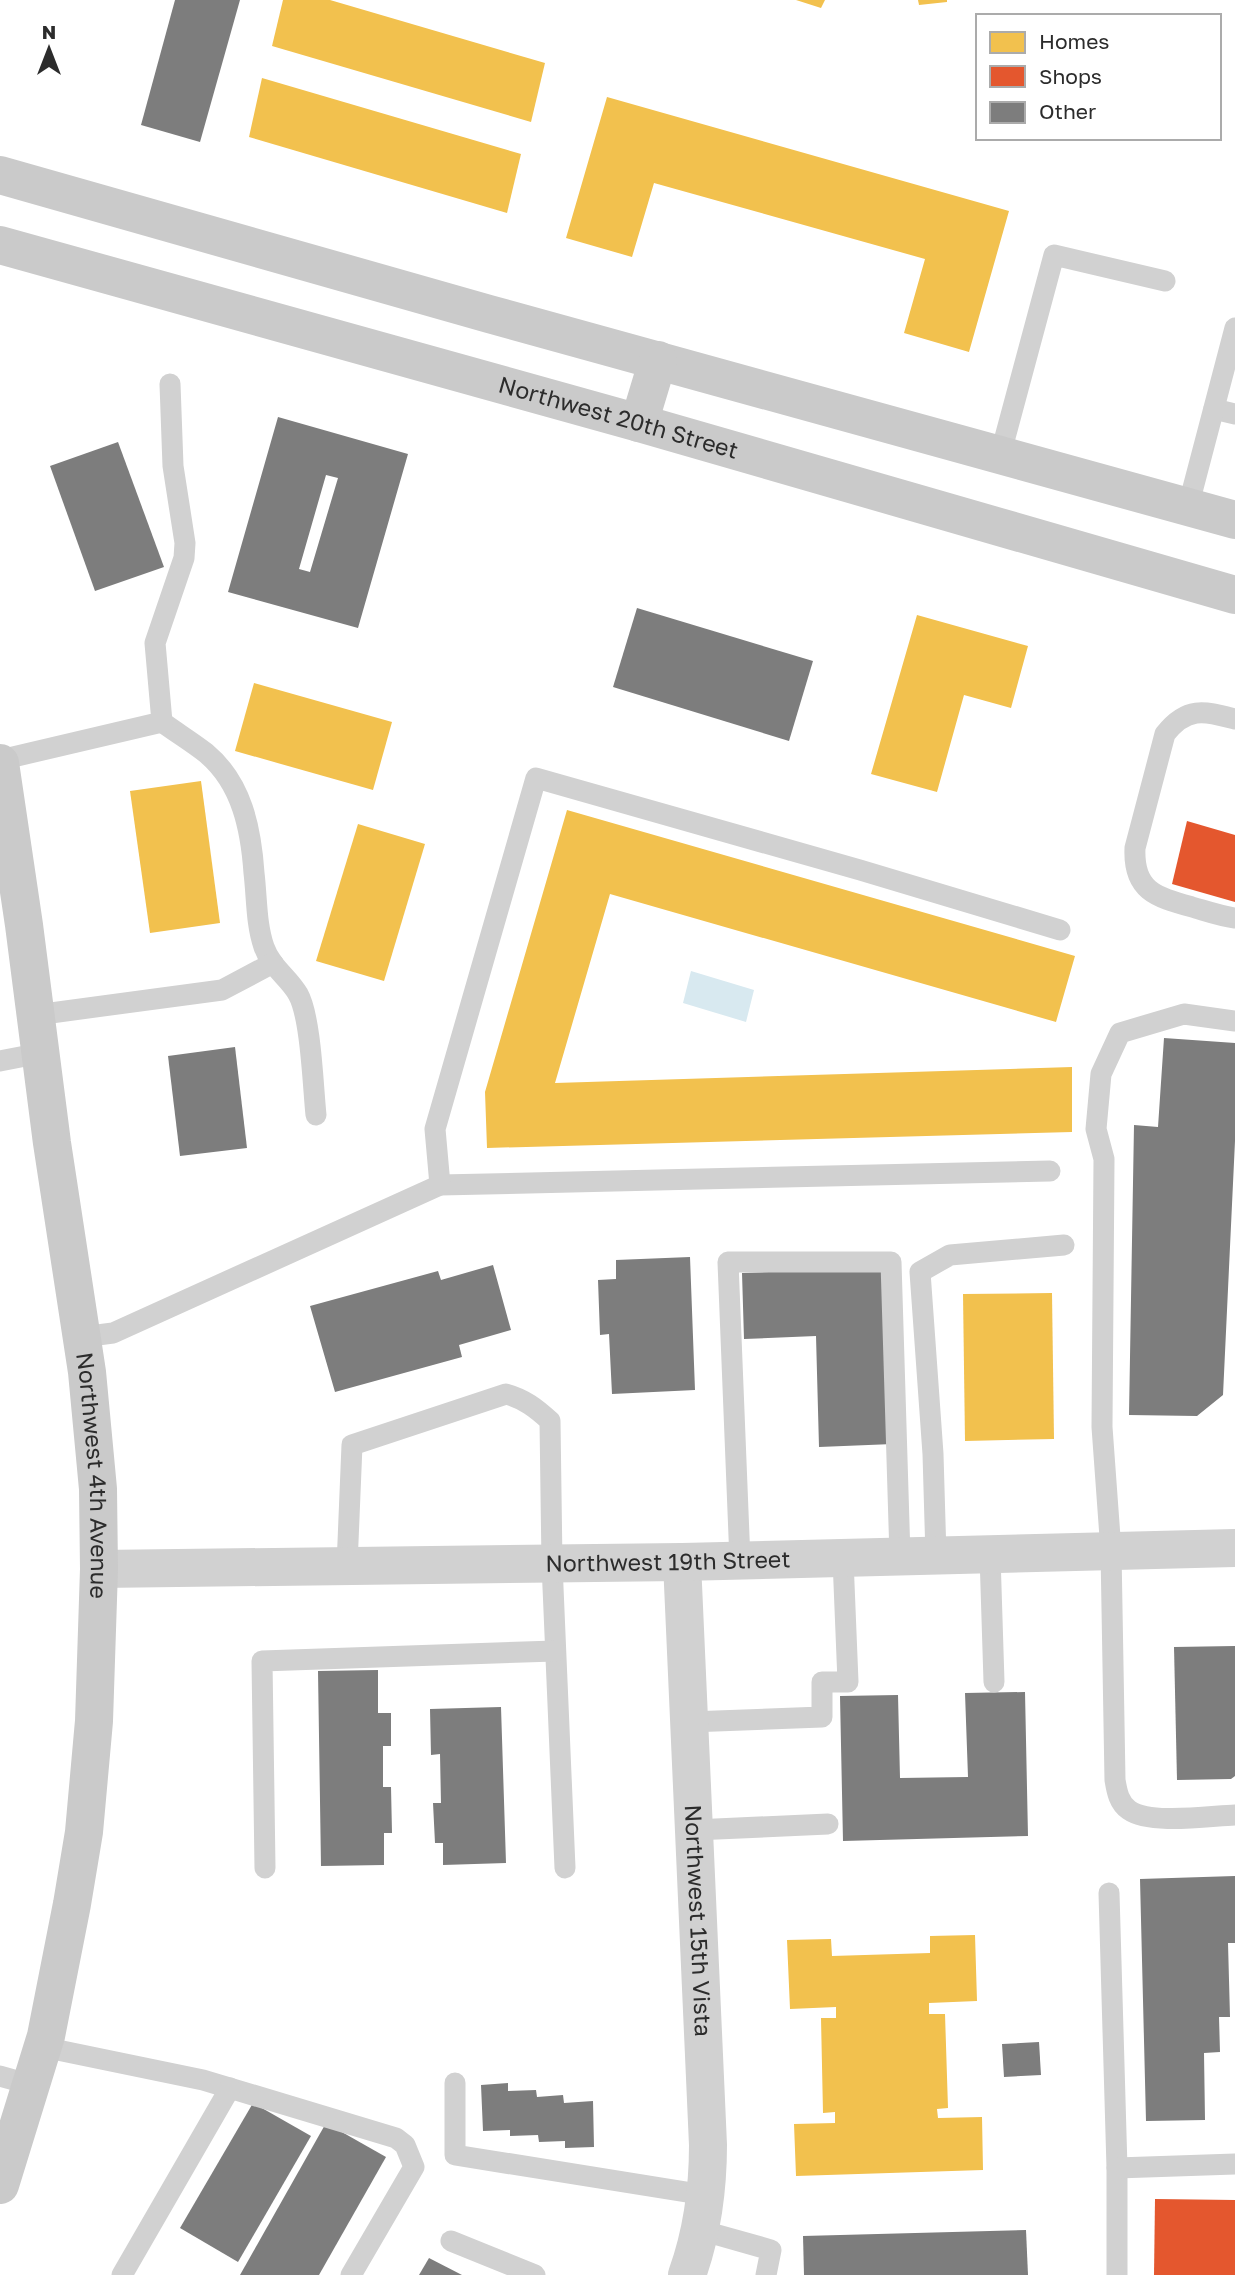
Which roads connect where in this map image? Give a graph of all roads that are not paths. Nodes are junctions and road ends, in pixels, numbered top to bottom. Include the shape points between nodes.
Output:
1 (0, 175) edge
2 (0, 245) edge
3 (1165, 281) dead end
4 (1235, 328) edge
5 (658, 360) junction
6 (170, 384) dead end
7 (1214, 408) junction
8 (1235, 414) edge
9 (639, 423) junction
10 (1000, 456) junction
11 (1188, 507) junction
12 (1235, 520) edge
13 (1235, 595) edge
14 (1235, 719) edge
15 (162, 722) junction
16 (0, 762) edge
17 (1235, 918) edge
18 (1060, 930) dead end
19 (274, 963) junction
20 (36, 1015) junction
21 (1235, 1021) edge
22 (41, 1053) junction
23 (0, 1061) edge
24 (316, 1115) dead end
25 (1050, 1171) dead end
26 (440, 1185) junction
27 (1064, 1245) dead end
28 (82, 1337) junction
29 (1235, 1548) edge
30 (1111, 1551) junction
31 (990, 1555) junction
32 (918, 1557) junction
33 (843, 1559) junction
34 (740, 1561) junction
35 (682, 1562) junction
36 (552, 1564) junction
37 (347, 1566) junction
38 (99, 1570) junction
39 (555, 1651) junction
40 (994, 1682) dead end
41 (689, 1722) junction
42 (1235, 1815) edge
43 (828, 1824) dead end
44 (694, 1830) junction
45 (265, 1868) dead end
46 (565, 1868) dead end
47 (1109, 1893) dead end
48 (43, 2047) junction
49 (16, 2081) edge
50 (455, 2083) dead end
51 (230, 2088) junction
52 (1235, 2164) edge
53 (1117, 2168) junction
54 (0, 2185) edge
55 (703, 2213) junction
56 (451, 2241) dead end
57 (122, 2275) edge
58 (351, 2275) edge
59 (535, 2275) edge
60 (687, 2275) edge
61 (766, 2275) edge
62 (1117, 2275) edge

1 - 5 street
2 - 9 street, Northwest 20th Street
3 - 10 lane via 1054,256
4 - 7 lane
5 - 9 street
5 - 10 street
6 - 15 lane via 173,466 185,544 155,643
7 - 8 lane
7 - 11 lane
9 - 13 street, Northwest 20th Street
10 - 11 street
11 - 12 street
14 - 17 lane via 1198,712 1175,722 1165,734 1134,863 1145,887 1158,897
15 - 16 lane
15 - 19 lane via 207,754 227,776 239,800 250,828 264,948
16 - 20 street, Northwest 4th Avenue
18 - 26 lane via 536,778 435,1129
19 - 20 lane via 222,990
19 - 24 lane via 298,993 305,1013
20 - 22 street, Northwest 4th Avenue
21 - 30 lane via 1184,1014 1120,1033 1101,1074 1096,1129 1104,1159 1102,1427
22 - 23 lane
22 - 28 street, Northwest 4th Avenue
25 - 26 lane
26 - 28 lane via 113,1333
27 - 32 lane via 950,1255 920,1272 933,1454
28 - 38 street, Northwest 4th Avenue via 98,1489
29 - 30 street, Northwest 19th Street
30 - 31 street, Northwest 19th Street
30 - 42 lane via 1118,1798 1128,1810 1145,1817
31 - 32 street, Northwest 19th Street
31 - 40 lane
32 - 33 street, Northwest 19th Street
32 - 34 lane via 891,1262 728,1262
33 - 34 street, Northwest 19th Street
33 - 41 lane via 848,1682 822,1682 822,1717
34 - 35 street, Northwest 19th Street
35 - 36 street, Northwest 19th Street
35 - 41 street, Northwest 15th Vista
36 - 37 street, Northwest 19th Street
36 - 37 lane via 550,1421 534,1406 506,1394 352,1445
36 - 39 lane
37 - 38 street, Northwest 19th Street
38 - 48 street, Northwest 4th Avenue via 94,1721 83,1832
39 - 45 lane via 262,1661
39 - 46 lane
41 - 44 street, Northwest 15th Vista
43 - 44 lane
44 - 55 street, Northwest 15th Vista via 708,2145
47 - 53 lane
48 - 49 street, Northwest 4th Avenue
48 - 51 lane
49 - 54 street, Northwest 4th Avenue
50 - 55 lane via 455,2155
51 - 57 lane
51 - 58 lane via 396,2138 405,2145 414,2166
52 - 53 lane
53 - 62 lane
55 - 60 street, Northwest 15th Vista
55 - 61 lane via 771,2250
56 - 59 lane

